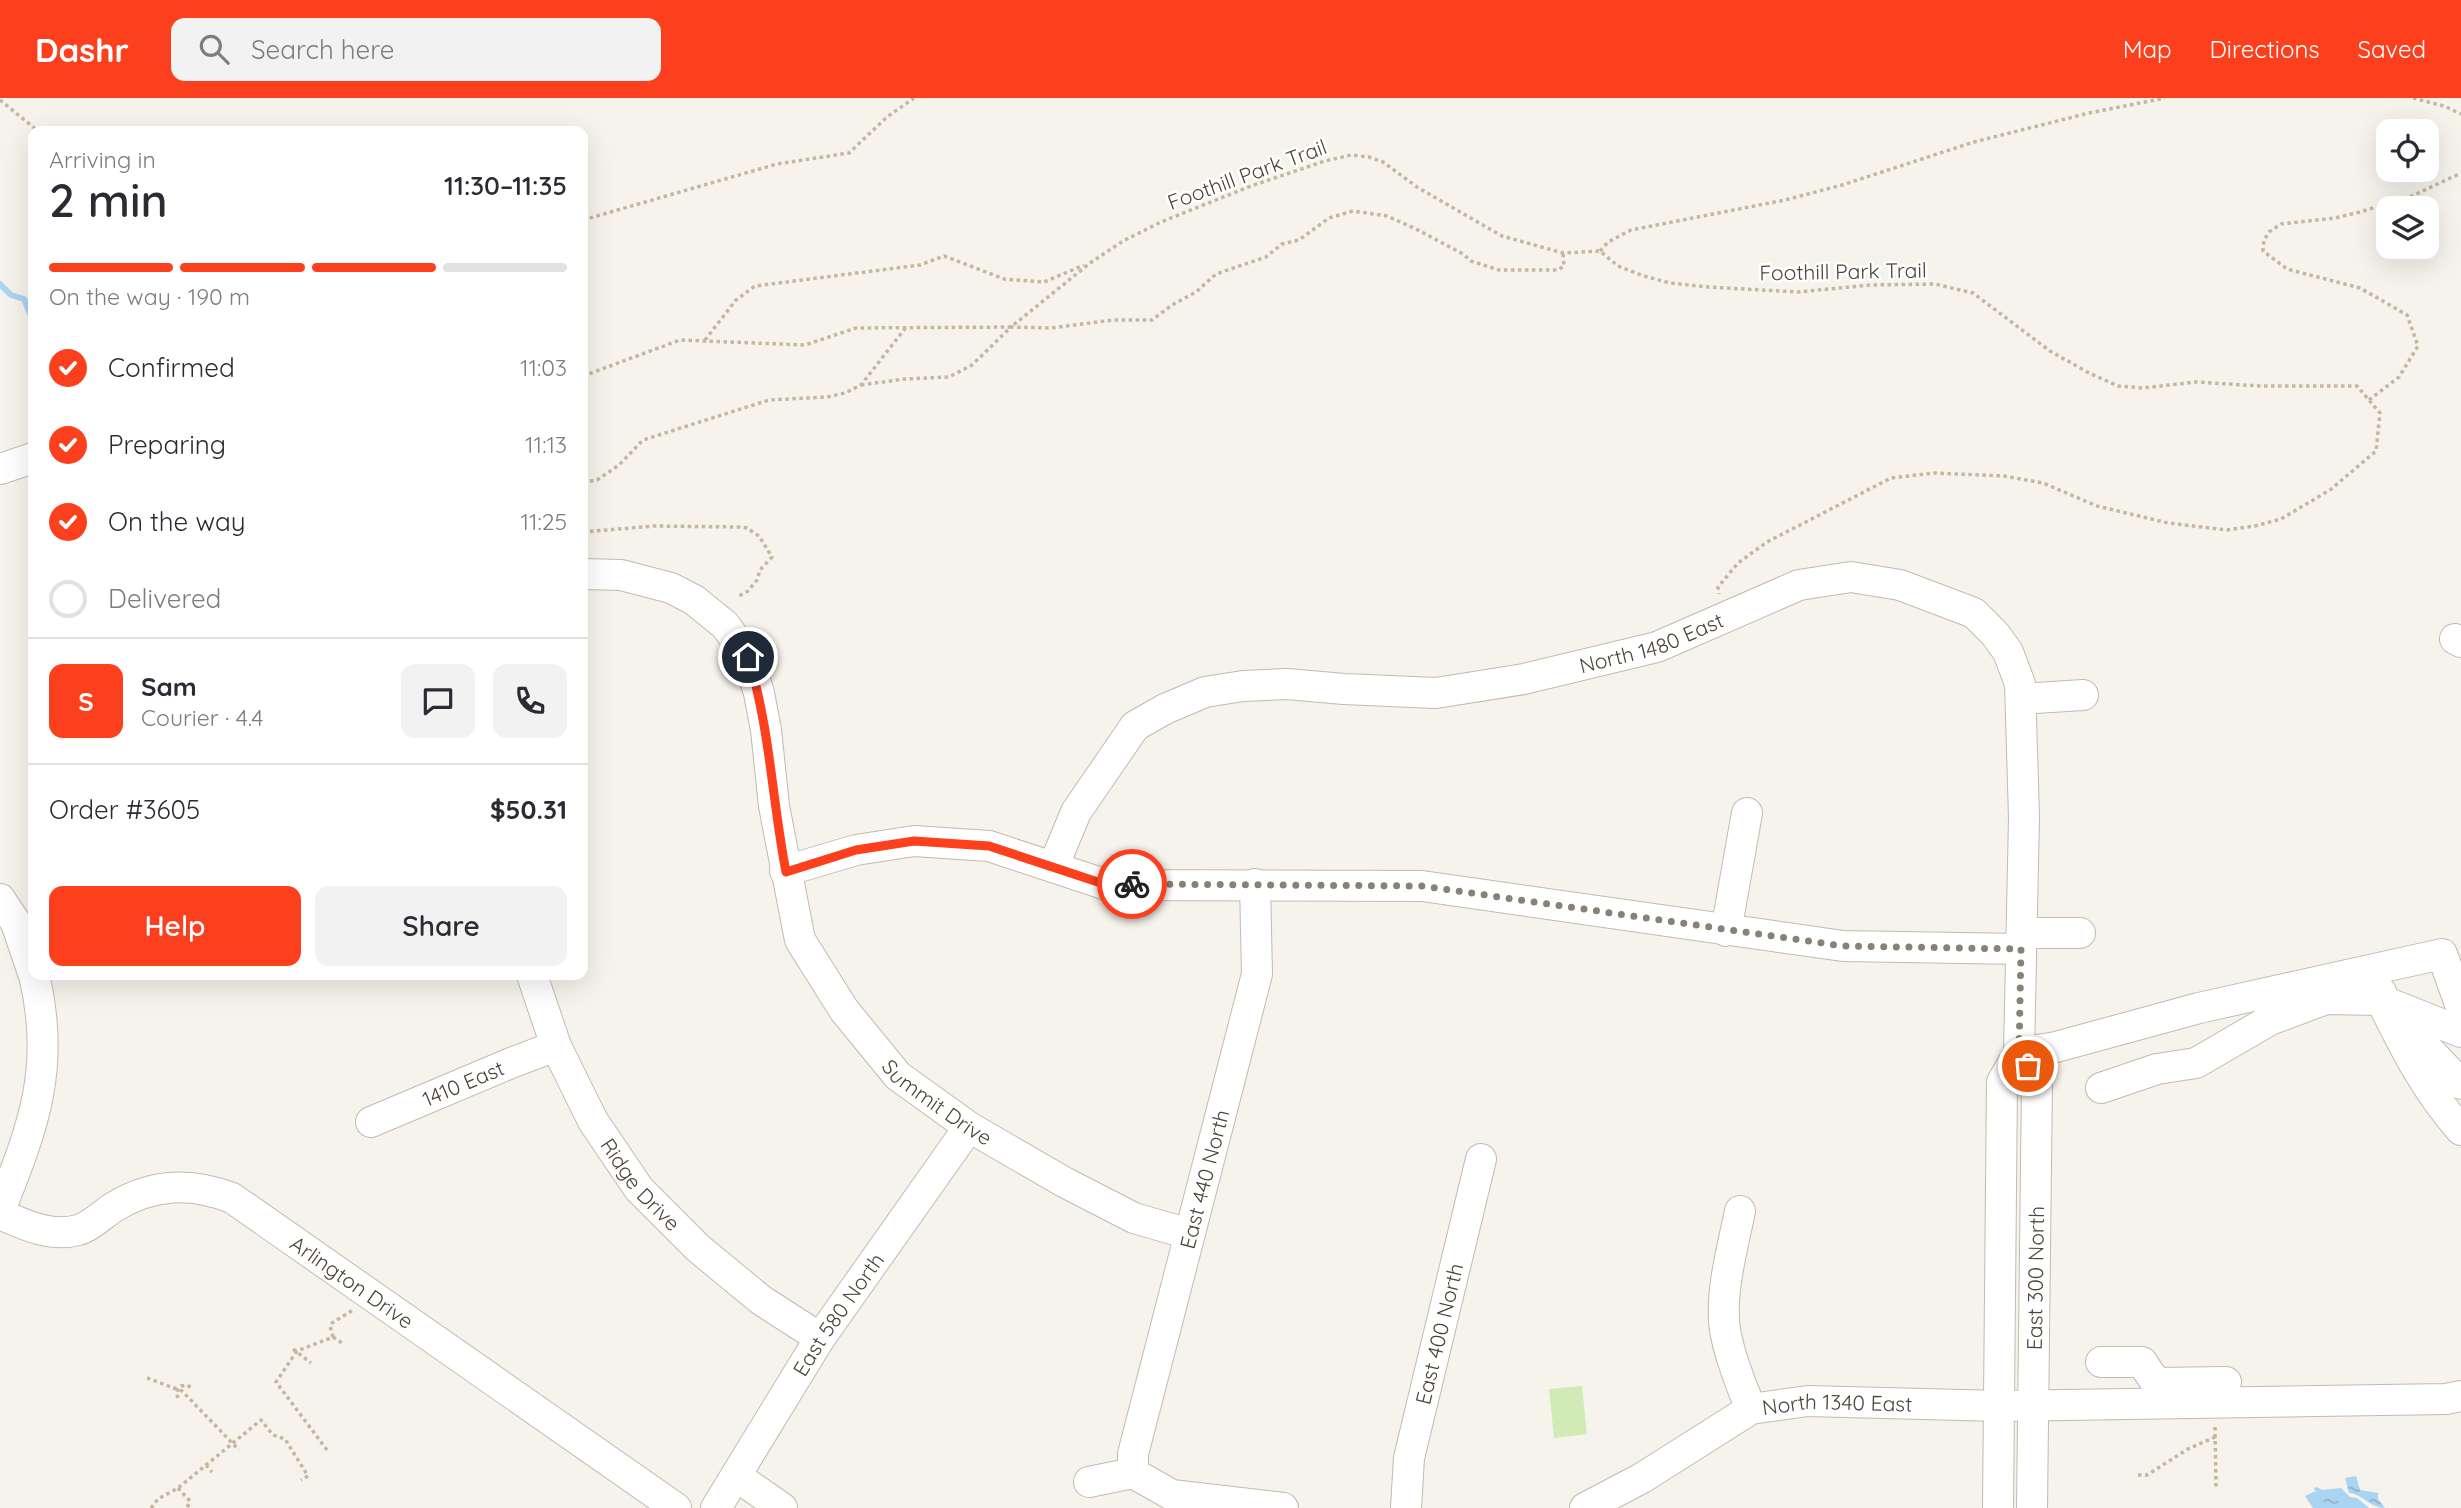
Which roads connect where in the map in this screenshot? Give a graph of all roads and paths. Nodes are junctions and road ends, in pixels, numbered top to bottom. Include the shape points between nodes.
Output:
1 (914, 98) edge
2 (2165, 98) edge
3 (2413, 98) edge
4 (0, 100) edge
5 (2461, 114) edge
6 (32, 126) edge
7 (2461, 173) edge
8 (588, 219) edge
9 (1600, 251) junction
10 (1563, 253) junction
11 (1090, 263) junction
12 (907, 326) junction
13 (1011, 327) junction
14 (705, 340) junction
15 (588, 374) edge
16 (861, 385) junction
17 (2369, 400) junction
18 (28, 460) edge
19 (0, 470) edge
20 (588, 481) edge
21 (588, 532) edge
22 (588, 574) edge
23 (737, 597) dead end
24 (1720, 600) dead end
25 (2083, 695) dead end
26 (2021, 699) junction
27 (1747, 813) dead end
28 (1054, 865) junction
29 (786, 872) junction
30 (1255, 884) junction
31 (16, 912) edge
32 (1726, 931) junction
33 (2080, 933) dead end
34 (2022, 941) junction
35 (28, 956) edge
36 (2381, 967) junction
37 (34, 980) edge
38 (534, 980) edge
39 (2381, 1000) junction
40 (2270, 1006) junction
41 (2461, 1007) edge
42 (2461, 1032) edge
43 (556, 1046) junction
44 (2019, 1053) junction
45 (2461, 1084) edge
46 (2101, 1088) dead end
47 (371, 1122) dead end
48 (969, 1127) junction
49 (2461, 1130) edge
50 (1481, 1159) dead end
51 (1740, 1211) dead end
52 (0, 1212) edge
53 (1189, 1234) junction
54 (354, 1309) dead end
55 (333, 1337) junction
56 (820, 1338) junction
57 (342, 1343) dead end
58 (295, 1350) junction
59 (2101, 1362) dead end
60 (311, 1363) dead end
61 (147, 1378) dead end
62 (192, 1388) dead end
63 (2453, 1388) edge
64 (177, 1389) junction
65 (178, 1398) dead end
66 (1999, 1406) junction
67 (2034, 1406) junction
68 (1751, 1409) junction
69 (2215, 1425) dead end
70 (2215, 1437) junction
71 (232, 1443) junction
72 (239, 1450) dead end
73 (327, 1450) dead end
74 (206, 1465) junction
75 (212, 1472) dead end
76 (1133, 1473) junction
77 (2138, 1475) dead end
78 (736, 1476) junction
79 (301, 1480) dead end
80 (1089, 1482) dead end
81 (2216, 1487) dead end
82 (178, 1488) junction
83 (151, 1508) edge
84 (187, 1508) edge
85 (676, 1508) edge
86 (716, 1508) edge
87 (782, 1508) edge
88 (1283, 1508) edge
89 (1406, 1508) edge
90 (1585, 1508) edge
91 (1998, 1508) edge
92 (2032, 1508) edge

1 - 8 path via 849,153 777,164
2 - 9 path via 1974,142 1786,200 1630,230
3 - 5 path
4 - 6 path
7 - 17 path via 2412,196 2360,212 2281,224 2264,240 2263,251 2287,269 2360,288 2407,316 2418,346 2399,377
9 - 10 path, Foothill Park Trail
9 - 17 path, Foothill Park Trail via 1618,266 1644,276 1695,286 1798,292 1935,284 1973,293 2050,351 2118,386 2196,382 2357,386
10 - 11 path, Foothill Park Trail via 1502,236 1383,162 1351,155 1251,186 1161,222
10 - 13 path via 1564,266 1558,270 1499,270 1471,261 1387,216 1353,211 1329,218 1266,257 1216,274 1152,320
11 - 13 path, Foothill Park Trail
11 - 14 path via 1044,282 1004,279 944,256 920,265 755,286 736,300
12 - 13 path
12 - 14 path via 856,328 805,345
12 - 16 path
13 - 16 path, Foothill Park Trail via 972,365 949,377
14 - 15 path via 680,340
16 - 20 path, Foothill Park Trail via 827,397 769,400 643,440 619,465
17 - 24 path via 2380,413 2376,451 2330,490 2281,519 2227,530 2168,523 2097,506 2043,483 2004,476 1934,473 1891,478 1767,542 1738,563 1718,587
18 - 19 street
21 - 23 path via 693,525 747,528 759,536 772,557 748,591
22 - 29 street, Summit Drive via 621,575 671,588 724,625 748,657 766,730
25 - 26 street
26 - 28 street, North 1480 East via 2008,652 1973,613 1900,585 1851,577 1799,585 1657,647 1524,679 1436,693 1287,684 1205,692 1135,726 1076,812
26 - 34 street, North 1480 East
27 - 32 street
28 - 29 street via 989,846 914,841 856,850
28 - 30 street via 1107,885
29 - 48 street, Summit Drive via 800,940 844,1010 898,1076
30 - 32 street via 1422,886
30 - 53 street, East 440 North via 1257,974
31 - 35 street
32 - 34 street via 1843,946
33 - 34 street
34 - 44 street, East 300 North
36 - 39 street
36 - 40 street
36 - 41 street via 2442,954
37 - 52 street via 44,1040 42,1080 24,1150
38 - 43 street, Ridge Drive
39 - 40 street via 2326,999
39 - 42 street
39 - 45 street
39 - 49 street via 2413,1065
40 - 44 street via 2199,1008 2056,1048
40 - 46 street via 2196,1063 2157,1069
43 - 47 street, 1410 East
43 - 56 street, Ridge Drive via 593,1121 639,1189 698,1248 761,1300
44 - 66 street, East 300 North via 2002,1082
44 - 67 street, East 300 North via 2037,1080
48 - 53 street, Summit Drive via 1134,1218
48 - 56 street, East 580 North
50 - 89 street, East 400 North via 1409,1458
51 - 68 street via 1724,1321
52 - 85 street, Arlington Drive via 55,1233 79,1230 124,1201 164,1187 189,1186 232,1198
53 - 76 street, East 440 North via 1133,1454
54 - 55 path via 332,1323
55 - 57 path
55 - 58 path
56 - 78 street, East 580 North
58 - 60 path
58 - 73 path via 276,1382
59 - 63 street via 2142,1362 2156,1383 2379,1382
61 - 64 path
62 - 64 path via 184,1385
63 - 67 street, North 1340 East via 2446,1399
64 - 65 path
64 - 71 path
66 - 67 street, North 1340 East
66 - 68 street, North 1340 East via 1808,1401
66 - 91 street, East 300 North
67 - 92 street, East 300 North
68 - 90 street, North 1340 East
69 - 70 path
70 - 77 path via 2147,1475
70 - 81 path
71 - 72 path
71 - 74 path
71 - 79 path via 261,1420 273,1435 285,1439 307,1476
74 - 75 path
74 - 82 path
76 - 80 street
76 - 88 street via 1172,1495
78 - 86 street, East 580 North
78 - 87 street
82 - 83 path
82 - 84 path via 190,1501

